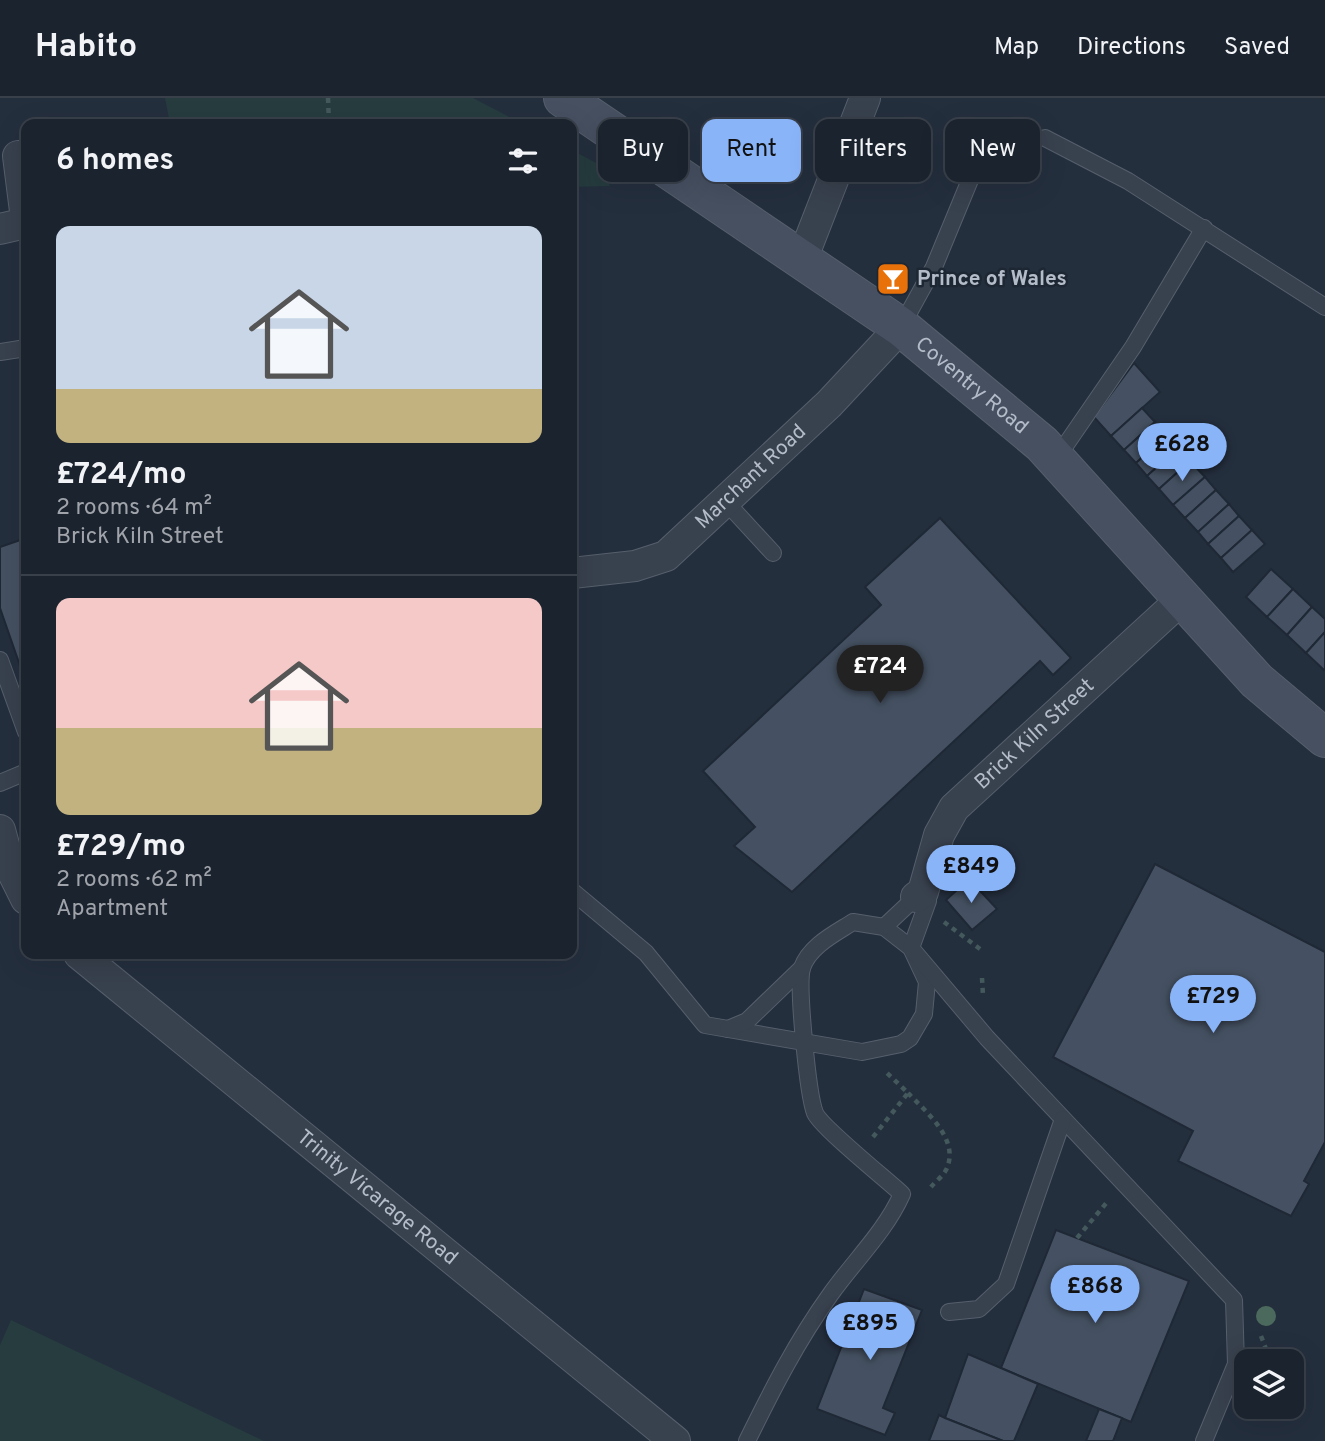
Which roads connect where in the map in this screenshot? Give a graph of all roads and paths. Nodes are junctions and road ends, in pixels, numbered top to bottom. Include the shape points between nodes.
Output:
1 (328, 98) edge
2 (563, 98) edge
3 (864, 98) edge
4 (329, 119) edge
5 (1045, 138) dead end
6 (18, 156) dead end
7 (21, 180) edge
8 (969, 182) edge
9 (21, 223) edge
10 (1204, 228) junction
11 (0, 229) edge
12 (802, 262) junction
13 (1325, 307) edge
14 (901, 327) junction
15 (21, 349) edge
16 (0, 352) edge
17 (1056, 460) junction
18 (726, 502) junction
19 (773, 553) dead end
20 (577, 572) edge
21 (1183, 598) junction
22 (0, 660) edge
23 (21, 718) edge
24 (1325, 738) edge
25 (21, 774) edge
26 (0, 783) edge
27 (0, 831) edge
28 (21, 889) edge
29 (577, 895) edge
30 (922, 897) junction
31 (884, 927) junction
32 (955, 928) dead end
33 (911, 948) junction
34 (980, 949) dead end
35 (85, 959) edge
36 (802, 968) junction
37 (982, 978) dead end
38 (983, 1000) dead end
39 (726, 1030) junction
40 (804, 1041) junction
41 (876, 1063) dead end
42 (908, 1093) junction
43 (1063, 1119) junction
44 (870, 1140) dead end
45 (931, 1187) dead end
46 (1109, 1199) dead end
47 (1077, 1238) dead end
48 (948, 1312) dead end
49 (675, 1441) edge
50 (747, 1441) edge
51 (1204, 1441) edge

1 - 4 path
2 - 12 main road, Coventry Road
3 - 12 street
5 - 10 lane
6 - 7 street
8 - 14 lane via 934,267
9 - 11 street
10 - 13 lane
10 - 17 lane via 1133,347
12 - 14 main road, Coventry Road
14 - 17 main road, Coventry Road
14 - 18 street, Marchant Road via 847,386
15 - 16 lane
17 - 21 main road, Coventry Road
18 - 19 lane
18 - 20 street, Marchant Road via 666,556 635,566
21 - 24 main road, Coventry Road via 1257,681
21 - 30 street, Brick Kiln Street via 954,808 939,835
22 - 23 lane
25 - 26 lane
27 - 28 street
29 - 39 lane via 646,953 705,1025
30 - 31 lane
30 - 33 lane
31 - 33 lane
31 - 36 lane via 853,922 817,947
32 - 34 path
33 - 40 lane via 927,982 924,1014 914,1042 862,1052
33 - 43 lane
35 - 49 street, Trinity Vicarage Road
36 - 39 lane via 747,1021
36 - 40 lane
37 - 38 path
39 - 40 lane
40 - 50 lane via 816,1115 902,1194 891,1218 831,1294 786,1363
41 - 42 path
42 - 44 path
42 - 45 path via 943,1132 950,1152 946,1170
43 - 48 lane via 1006,1284 979,1309
43 - 51 lane via 1234,1300 1236,1364
46 - 47 path

